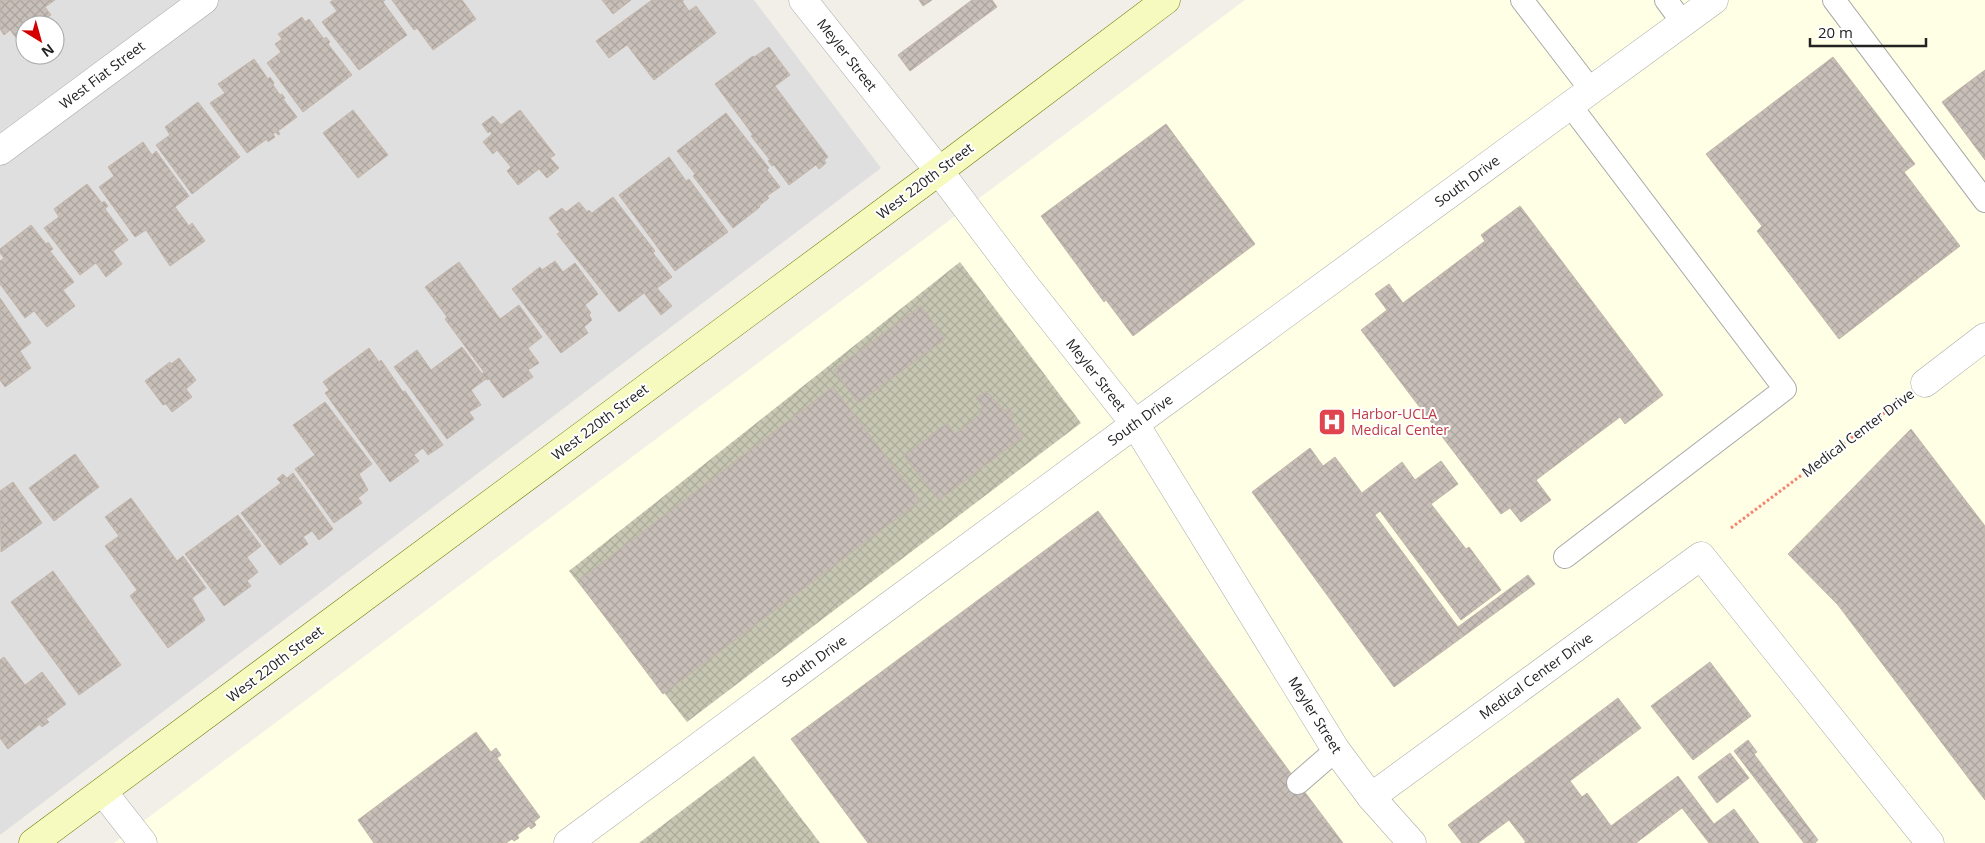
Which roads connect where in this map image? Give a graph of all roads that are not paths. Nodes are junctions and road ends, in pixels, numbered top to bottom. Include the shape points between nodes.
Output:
1 (204, 0) edge
2 (803, 0) edge
3 (1522, 0) edge
4 (1666, 0) edge
5 (1714, 0) edge
6 (1834, 0) edge
7 (1154, 3) edge
8 (1683, 23) junction
9 (1581, 98) junction
10 (0, 151) edge
11 (939, 171) junction
12 (1985, 200) edge
13 (1985, 337) edge
14 (1925, 383) road end
15 (1135, 424) junction
16 (1565, 557) dead end
17 (1336, 750) junction
18 (1298, 783) dead end
19 (103, 792) junction
20 (1371, 797) junction
21 (33, 843) edge
22 (143, 843) edge
23 (568, 843) edge
24 (1412, 843) edge
25 (1930, 843) edge

1 - 10 street, West Fiat Street
2 - 11 street, Meyler Street
3 - 9 lane
4 - 8 lane
5 - 8 street, South Drive
6 - 12 lane
7 - 11 street, West 220th Street
8 - 9 street, South Drive
9 - 15 street, South Drive
9 - 16 lane via 1785,389
11 - 15 street, Meyler Street
11 - 19 street, West 220th Street
13 - 14 street, Medical Center Drive
15 - 17 street, Meyler Street
15 - 23 street, South Drive
17 - 18 lane
17 - 20 street, Meyler Street
19 - 21 street, West 220th Street
19 - 22 street
20 - 24 street, Meyler Street
20 - 25 street, Medical Center Drive via 1701,556

